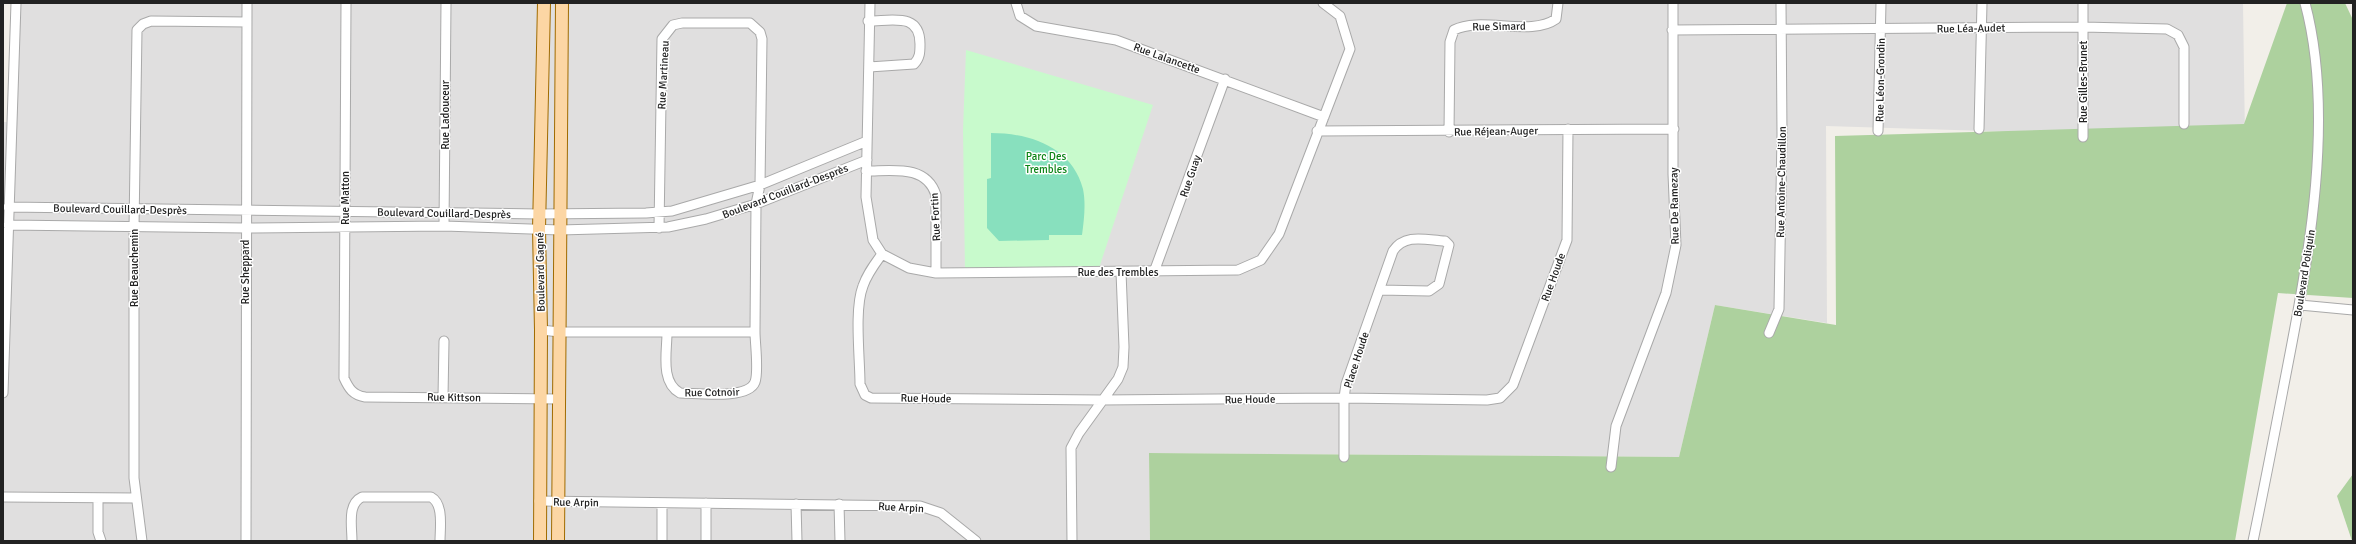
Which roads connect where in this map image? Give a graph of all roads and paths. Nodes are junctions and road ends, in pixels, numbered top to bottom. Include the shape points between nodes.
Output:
1 (16, 3) edge
2 (247, 3) edge
3 (346, 3) edge
4 (446, 3) edge
5 (544, 3) edge
6 (562, 3) edge
7 (870, 3) edge
8 (1016, 3) edge
9 (1323, 3) edge
10 (1558, 3) edge
11 (1667, 3) edge
12 (1673, 3) edge
13 (1781, 3) edge
14 (1881, 3) edge
15 (1982, 3) edge
16 (2083, 3) edge
17 (2305, 3) edge
18 (868, 21) junction
19 (247, 22) junction
20 (1982, 27) junction
21 (2083, 27) junction
22 (1881, 29) junction
23 (1672, 30) junction
24 (1781, 30) junction
25 (870, 67) junction
26 (1225, 79) junction
27 (1324, 117) junction
28 (2184, 124) dead end
29 (1674, 129) junction
30 (1979, 129) dead end
31 (1568, 130) junction
32 (1317, 131) junction
33 (1878, 131) dead end
34 (1450, 132) junction
35 (2083, 137) dead end
36 (867, 140) junction
37 (867, 160) junction
38 (866, 171) junction
39 (760, 185) junction
40 (756, 204) junction
41 (8, 207) junction
42 (134, 210) junction
43 (246, 210) junction
44 (444, 211) junction
45 (344, 212) junction
46 (659, 212) junction
47 (539, 214) junction
48 (560, 214) junction
49 (8, 225) junction
50 (444, 226) junction
51 (134, 227) junction
52 (344, 227) junction
53 (245, 228) junction
54 (659, 228) junction
55 (539, 229) junction
56 (560, 230) junction
57 (882, 254) junction
58 (5, 259) edge
59 (1121, 272) junction
60 (1154, 272) junction
61 (936, 273) junction
62 (1380, 290) junction
63 (2300, 305) junction
64 (2353, 310) edge
65 (541, 330) junction
66 (560, 332) junction
67 (755, 332) junction
68 (667, 333) junction
69 (1769, 333) dead end
70 (444, 341) dead end
71 (350, 392) joint
72 (3, 393) edge
73 (443, 397) junction
74 (1344, 398) junction
75 (541, 399) junction
76 (560, 399) junction
77 (1102, 400) junction
78 (1344, 456) dead end
79 (1610, 467) dead end
80 (3, 496) edge
81 (98, 498) junction
82 (136, 498) junction
83 (539, 501) junction
84 (558, 502) junction
85 (662, 503) junction
86 (706, 503) junction
87 (796, 504) junction
88 (839, 504) junction
89 (101, 541) edge
90 (142, 541) edge
91 (246, 541) edge
92 (352, 541) edge
93 (440, 541) edge
94 (540, 541) edge
95 (558, 541) edge
96 (662, 541) edge
97 (706, 541) edge
98 (797, 541) edge
99 (840, 541) edge
100 (976, 541) edge
101 (1072, 541) edge
102 (2253, 541) edge

1 - 41 street
2 - 19 street, Rue Sheppard
3 - 45 street, Rue Matton
4 - 44 street, Rue Ladouceur
5 - 47 main road, Boulevard Gagné
6 - 48 main road, Boulevard Gagné
7 - 18 street
8 - 26 street, Rue Lalancette via 1020,16 1036,26 1116,40
9 - 27 street, Rue des Trembles via 1340,16 1350,49
10 - 34 street, Rue Simard via 1556,19 1544,25 1468,27 1454,30 1450,42
11 - 23 street, Rue De Ramezay
12 - 23 street, Rue De Ramezay
13 - 24 street, Rue Antoine-Chaudillon
14 - 22 street, Rue Léon-Grondin
15 - 20 street
16 - 21 street, Rue Gilles-Brunet
17 - 63 street, Boulevard Poliquin via 2313,43 2318,130 2312,220
18 - 25 street
18 - 25 street via 907,21 914,24 920,33 920,54 914,64
19 - 42 street, Rue Beauchemin via 151,21 137,30
19 - 43 street, Rue Sheppard
20 - 21 street, Rue Léa-Audet
20 - 22 street, Rue Léa-Audet
20 - 30 street
21 - 28 street, Rue Léa-Audet via 2167,29 2178,35 2184,47
21 - 35 street, Rue Gilles-Brunet
22 - 24 street, Rue Léa-Audet
22 - 33 street, Rue Léon-Grondin
23 - 24 street, Rue Léa-Audet
23 - 29 street, Rue De Ramezay
24 - 69 street, Rue Antoine-Chaudillon via 1779,309
25 - 36 street
26 - 27 street, Rue Lalancette
26 - 60 street, Rue Guay
27 - 32 street, Rue des Trembles
29 - 31 street, Rue Réjean-Auger
29 - 79 street, Rue De Ramezay via 1672,174 1676,245 1672,268 1666,293 1616,426
31 - 34 street, Rue Réjean-Auger
31 - 74 street, Rue Houde via 1566,240 1513,385 1508,392 1500,398 1487,400
32 - 34 street, Rue Réjean-Auger
32 - 60 street, Rue des Trembles via 1279,234 1261,260 1238,270
36 - 37 street
36 - 39 street, Boulevard Couillard-Desprès
37 - 38 street
37 - 40 street, Boulevard Couillard-Desprès
38 - 57 street via 868,219 873,240
38 - 61 street, Rue Fortin via 916,172 934,188
39 - 40 street, Rue Cotnoir
39 - 46 street, Boulevard Couillard-Desprès
39 - 46 street, Rue Martineau via 760,32 750,23 673,25 662,39
40 - 54 street, Boulevard Couillard-Desprès via 706,219
40 - 67 street, Rue Cotnoir
41 - 42 street, Boulevard Couillard-Desprès
41 - 49 street
42 - 43 street, Boulevard Couillard-Desprès
42 - 51 street, Rue Beauchemin
43 - 45 street, Boulevard Couillard-Desprès
43 - 53 street, Rue Sheppard
44 - 45 street, Boulevard Couillard-Desprès
44 - 47 street, Boulevard Couillard-Desprès
44 - 50 street, Rue Ladouceur
45 - 52 street, Rue Matton
46 - 48 street, Boulevard Couillard-Desprès
46 - 54 street, Rue Martineau
47 - 48 street, Boulevard Couillard-Desprès
47 - 55 main road, Boulevard Gagné
48 - 56 main road, Boulevard Gagné
49 - 51 street, Boulevard Couillard-Desprès
49 - 58 street
50 - 52 street, Boulevard Couillard-Desprès
50 - 55 street, Boulevard Couillard-Desprès
51 - 53 street, Boulevard Couillard-Desprès
51 - 82 street, Rue Beauchemin
52 - 53 street, Boulevard Couillard-Desprès
52 - 71 street, Rue Matton via 344,378
53 - 91 street, Rue Sheppard
54 - 56 street, Boulevard Couillard-Desprès
55 - 56 street, Boulevard Couillard-Desprès
55 - 65 main road, Boulevard Gagné
56 - 66 main road, Boulevard Gagné
57 - 61 street, Rue des Trembles via 909,268
57 - 77 street, Rue Houde via 862,287 860,301 860,384 865,395 871,398
58 - 72 street
59 - 60 street, Rue des Trembles
59 - 61 street, Rue des Trembles
59 - 77 street via 1124,347 1122,367 1118,379
62 - 62 street, Place Houde via 1393,251 1403,240 1445,241 1449,245 1436,288 1429,291
62 - 74 street, Place Houde via 1346,384
63 - 64 street
63 - 102 street, Boulevard Poliquin
65 - 66 street
65 - 75 main road, Boulevard Gagné
66 - 68 street
66 - 76 main road, Boulevard Gagné
67 - 68 street
67 - 68 street, Rue Cotnoir via 755,381 750,390 740,394 680,393 672,389 667,381
70 - 73 street
71 - 73 street, Rue Kittson via 365,397
73 - 75 street, Rue Kittson
74 - 77 street, Rue Houde
74 - 78 street, Place Houde
75 - 76 street, Rue Kittson
75 - 83 main road, Boulevard Gagné
76 - 84 main road, Boulevard Gagné
77 - 101 street via 1079,433 1072,448
80 - 81 street
81 - 82 street
81 - 89 street via 98,532
82 - 90 street, Rue Beauchemin
83 - 84 street, Rue Arpin
83 - 94 main road, Boulevard Gagné
84 - 85 street, Rue Arpin
84 - 95 main road, Boulevard Gagné
85 - 86 street, Rue Arpin
85 - 96 street
86 - 87 street, Rue Arpin
86 - 97 street
87 - 88 street, Rue Arpin
87 - 98 street
88 - 99 street
88 - 100 street, Rue Arpin via 925,507 951,520
92 - 93 street via 352,506 355,500 362,497 431,497 439,505

